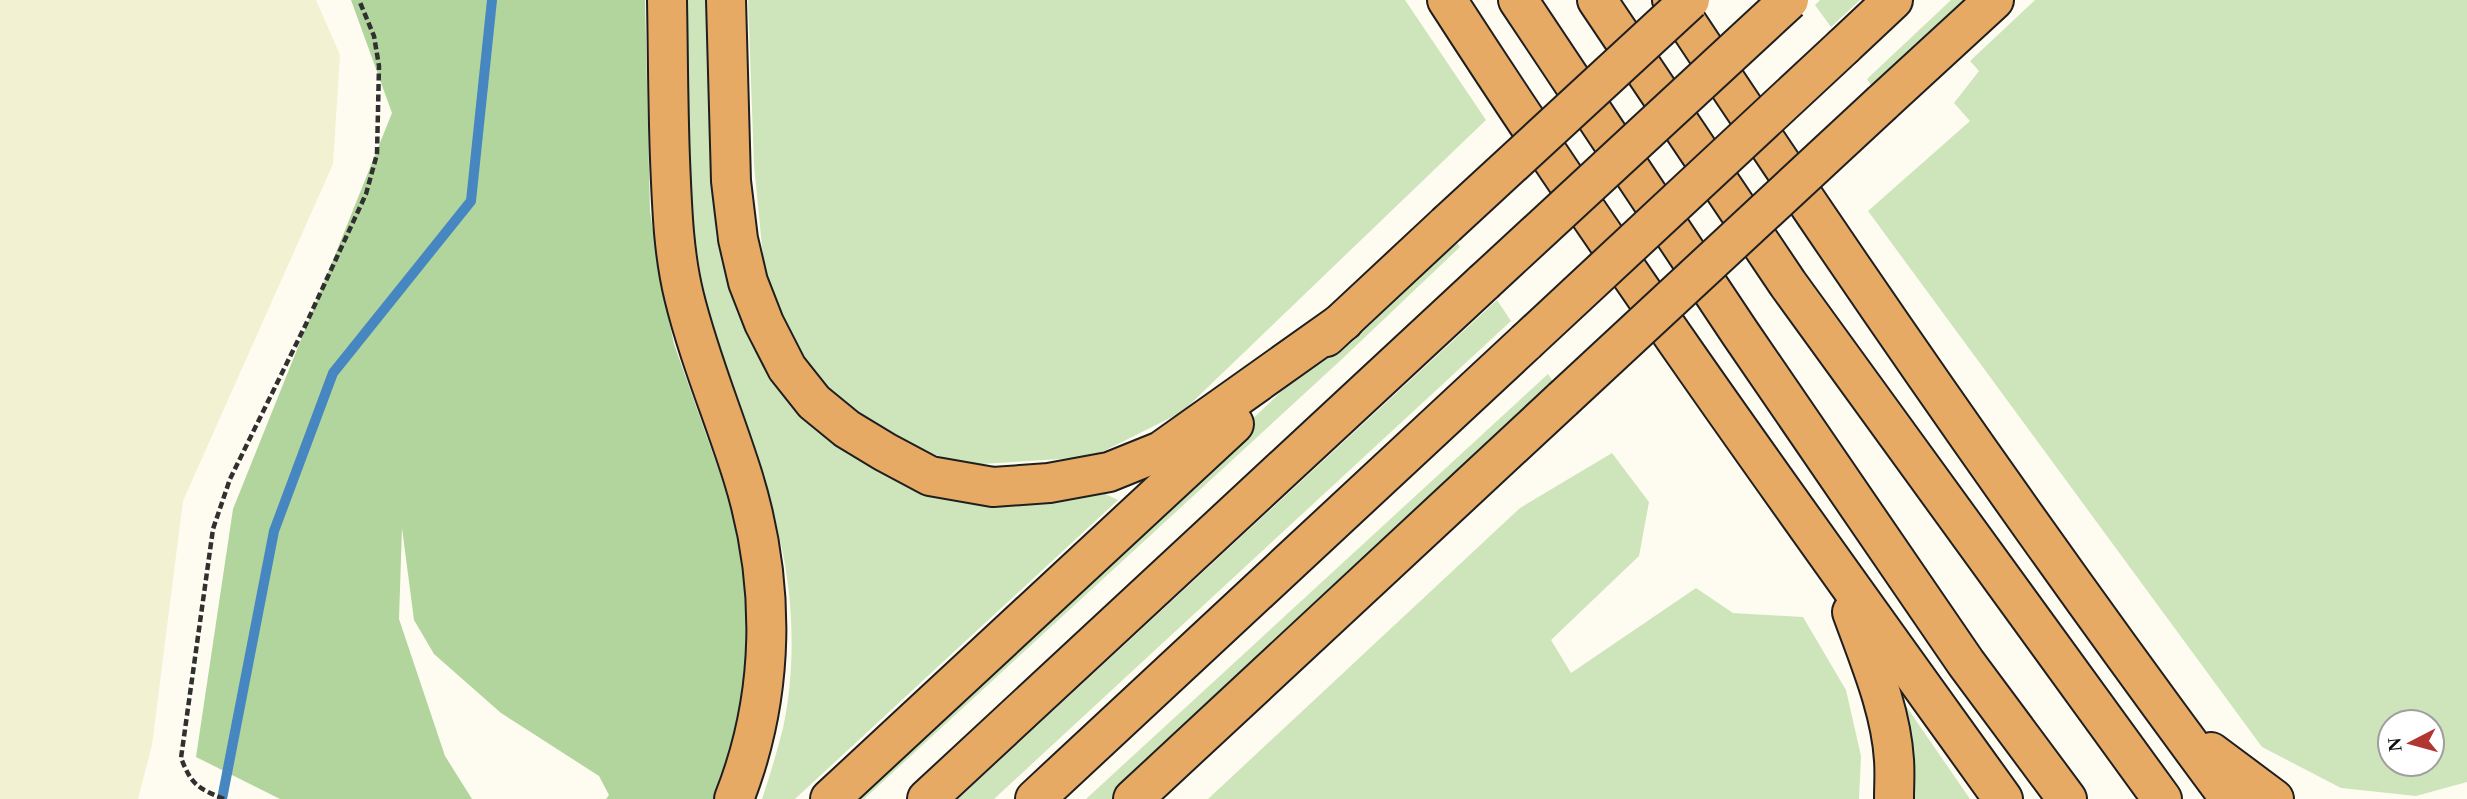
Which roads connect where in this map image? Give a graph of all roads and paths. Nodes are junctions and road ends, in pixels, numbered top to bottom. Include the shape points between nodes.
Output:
1 (359, 0) edge
2 (667, 0) edge
3 (726, 0) edge
4 (1447, 0) edge
5 (1518, 0) edge
6 (1597, 0) edge
7 (1672, 0) edge
8 (1690, 0) edge
9 (1789, 0) edge
10 (1893, 0) edge
11 (1994, 0) edge
12 (1344, 321) junction
13 (1834, 564) junction
14 (1250, 690) junction
15 (2171, 719) junction
16 (225, 799) edge
17 (734, 799) edge
18 (830, 799) edge
19 (927, 799) edge
20 (1035, 799) edge
21 (1133, 799) edge
22 (1162, 799) edge
23 (1894, 799) edge
24 (2003, 799) edge
25 (2067, 799) edge
26 (2162, 799) edge
27 (2230, 799) edge
28 (2273, 799) edge

1 - 16 path via 374,36 379,66 377,154 366,194 230,479 213,529 181,758 190,780
2 - 17 highway via 672,223 700,355 743,478 759,541 767,602 759,708 747,766
3 - 12 highway via 731,181 748,282 787,368 814,402 885,453 930,476 993,487 1109,472 1161,451
4 - 13 highway
5 - 25 highway via 1951,640
6 - 26 highway via 1788,284
7 - 15 highway via 1822,227
8 - 12 highway, bridge
9 - 19 highway, bridge
10 - 20 highway, bridge
11 - 14 highway, bridge
12 - 18 highway
13 - 23 highway via 1888,721
13 - 24 highway
14 - 21 highway
14 - 22 highway
15 - 27 highway
15 - 28 highway

